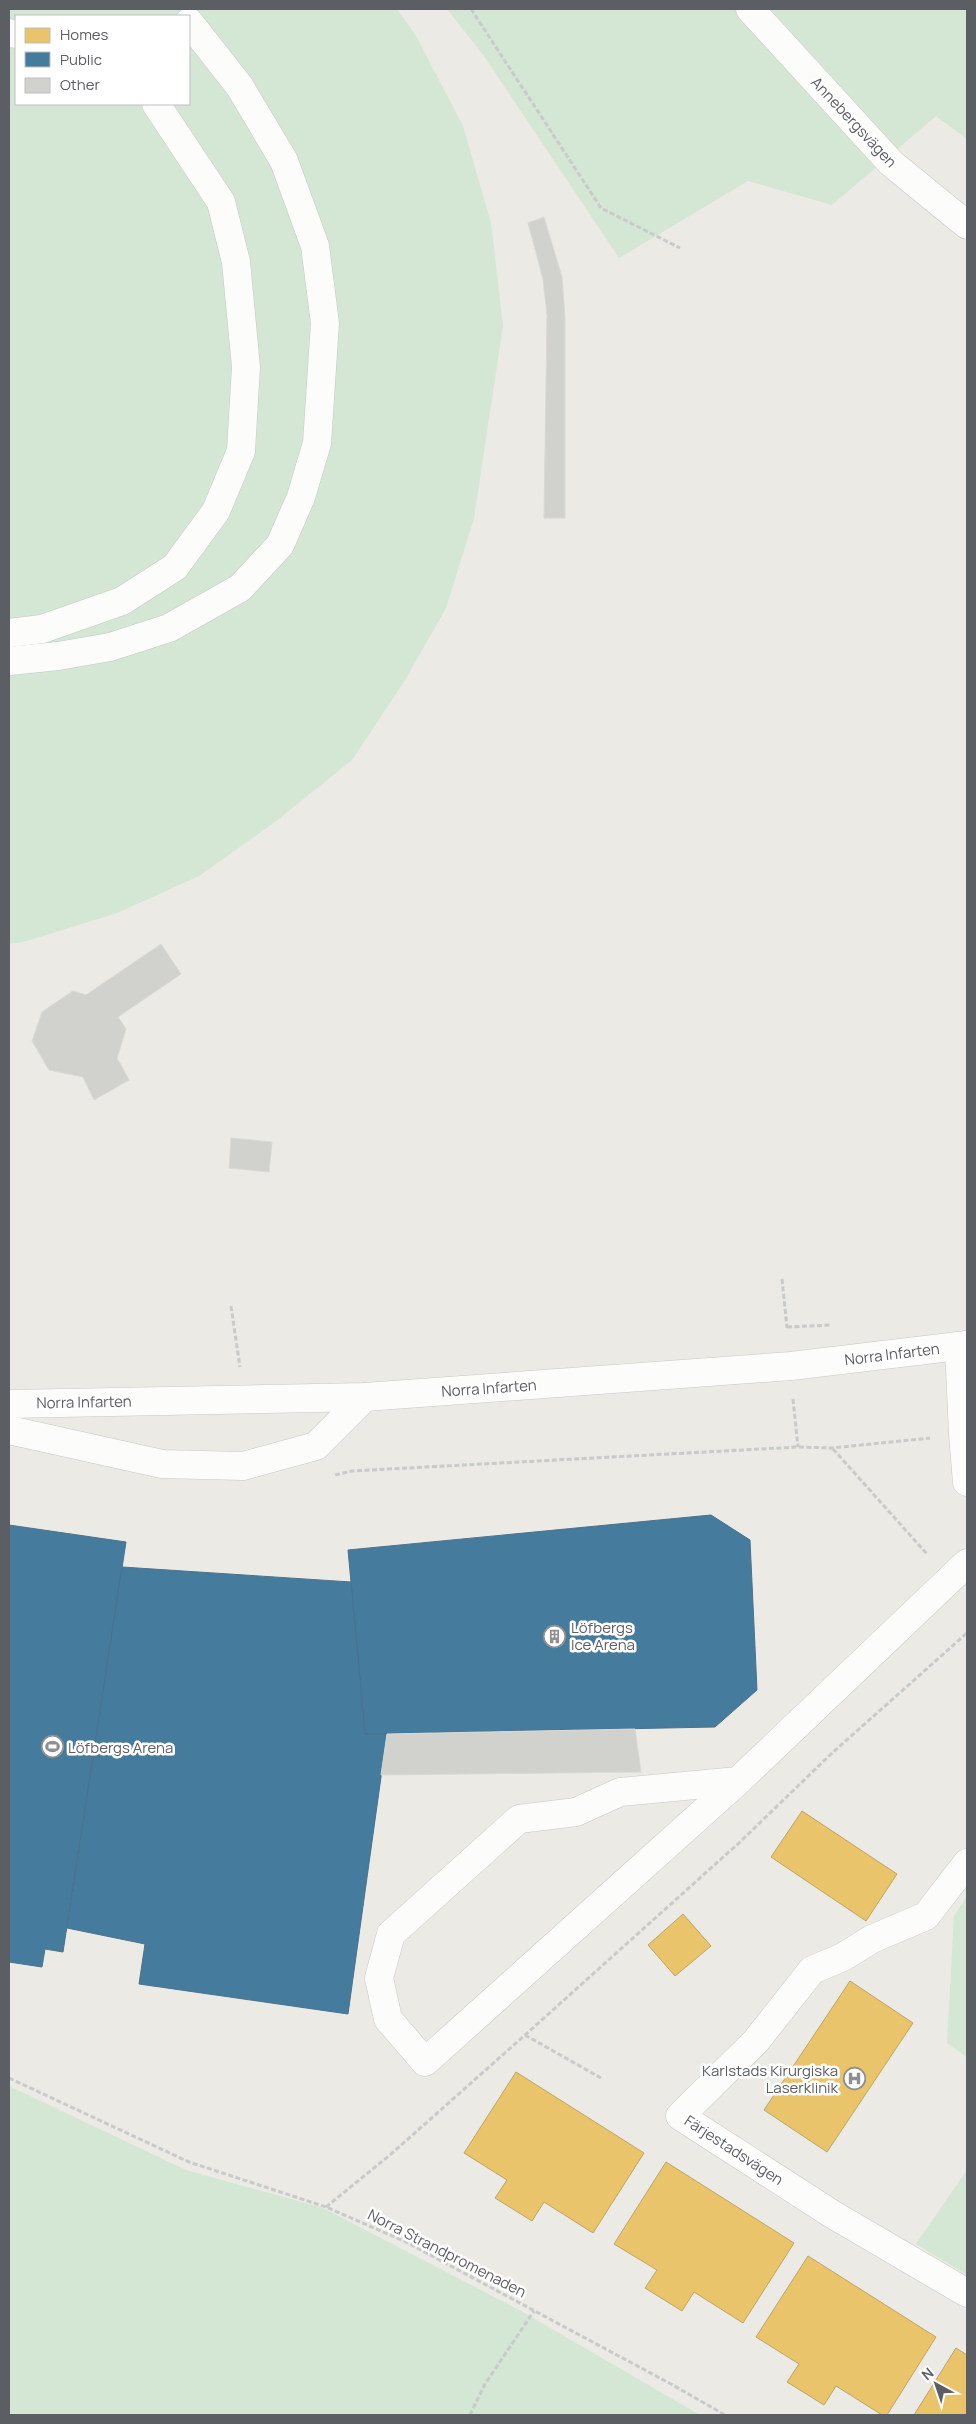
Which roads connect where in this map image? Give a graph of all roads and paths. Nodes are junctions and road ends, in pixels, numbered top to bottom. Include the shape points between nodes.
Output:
1 (471, 9) edge
2 (750, 9) edge
3 (190, 23) edge
4 (157, 105) edge
5 (967, 226) edge
6 (680, 248) dead end
7 (9, 633) edge
8 (9, 661) edge
9 (782, 1279) dead end
10 (787, 1327) dead end
11 (963, 1346) edge
12 (365, 1397) junction
13 (9, 1404) edge
14 (794, 1406) dead end
15 (9, 1430) edge
16 (962, 1434) junction
17 (798, 1447) junction
18 (832, 1448) junction
19 (334, 1475) dead end
20 (967, 1482) edge
21 (959, 1572) edge
22 (967, 1632) edge
23 (738, 1781) junction
24 (967, 1863) edge
25 (525, 2035) junction
26 (9, 2078) edge
27 (601, 2078) dead end
28 (326, 2207) junction
29 (967, 2292) edge
30 (534, 2311) junction
31 (470, 2415) edge
32 (725, 2415) edge

1 - 6 path via 601,208
2 - 5 street, Annebergsvägen via 891,163
3 - 8 street via 240,87 284,161 315,246 325,323 317,443 301,497 280,545 240,588 169,628 119,644 58,656
4 - 7 street via 221,202 236,262 246,367 241,450 216,511 175,567 122,601 42,629
9 - 10 path
11 - 12 street, Norra Infarten via 790,1366
11 - 16 street
12 - 13 street, Norra Infarten
12 - 15 street via 316,1446 243,1466 162,1464
14 - 17 path
16 - 18 path
16 - 20 street
17 - 18 path
17 - 19 path via 352,1471
18 - 21 path
21 - 23 street
22 - 25 path
23 - 23 street via 620,1792 576,1812 519,1819 391,1934 379,1978 388,2019 426,2062
24 - 29 street, Färjestadsvägen via 926,1916 812,1970 756,2041 680,2116 832,2214
25 - 27 path
25 - 28 path
26 - 28 path, Norra Strandpromenaden via 189,2162
28 - 30 path, Norra Strandpromenaden via 406,2242
30 - 31 path via 485,2384
30 - 32 path, Norra Strandpromenaden

